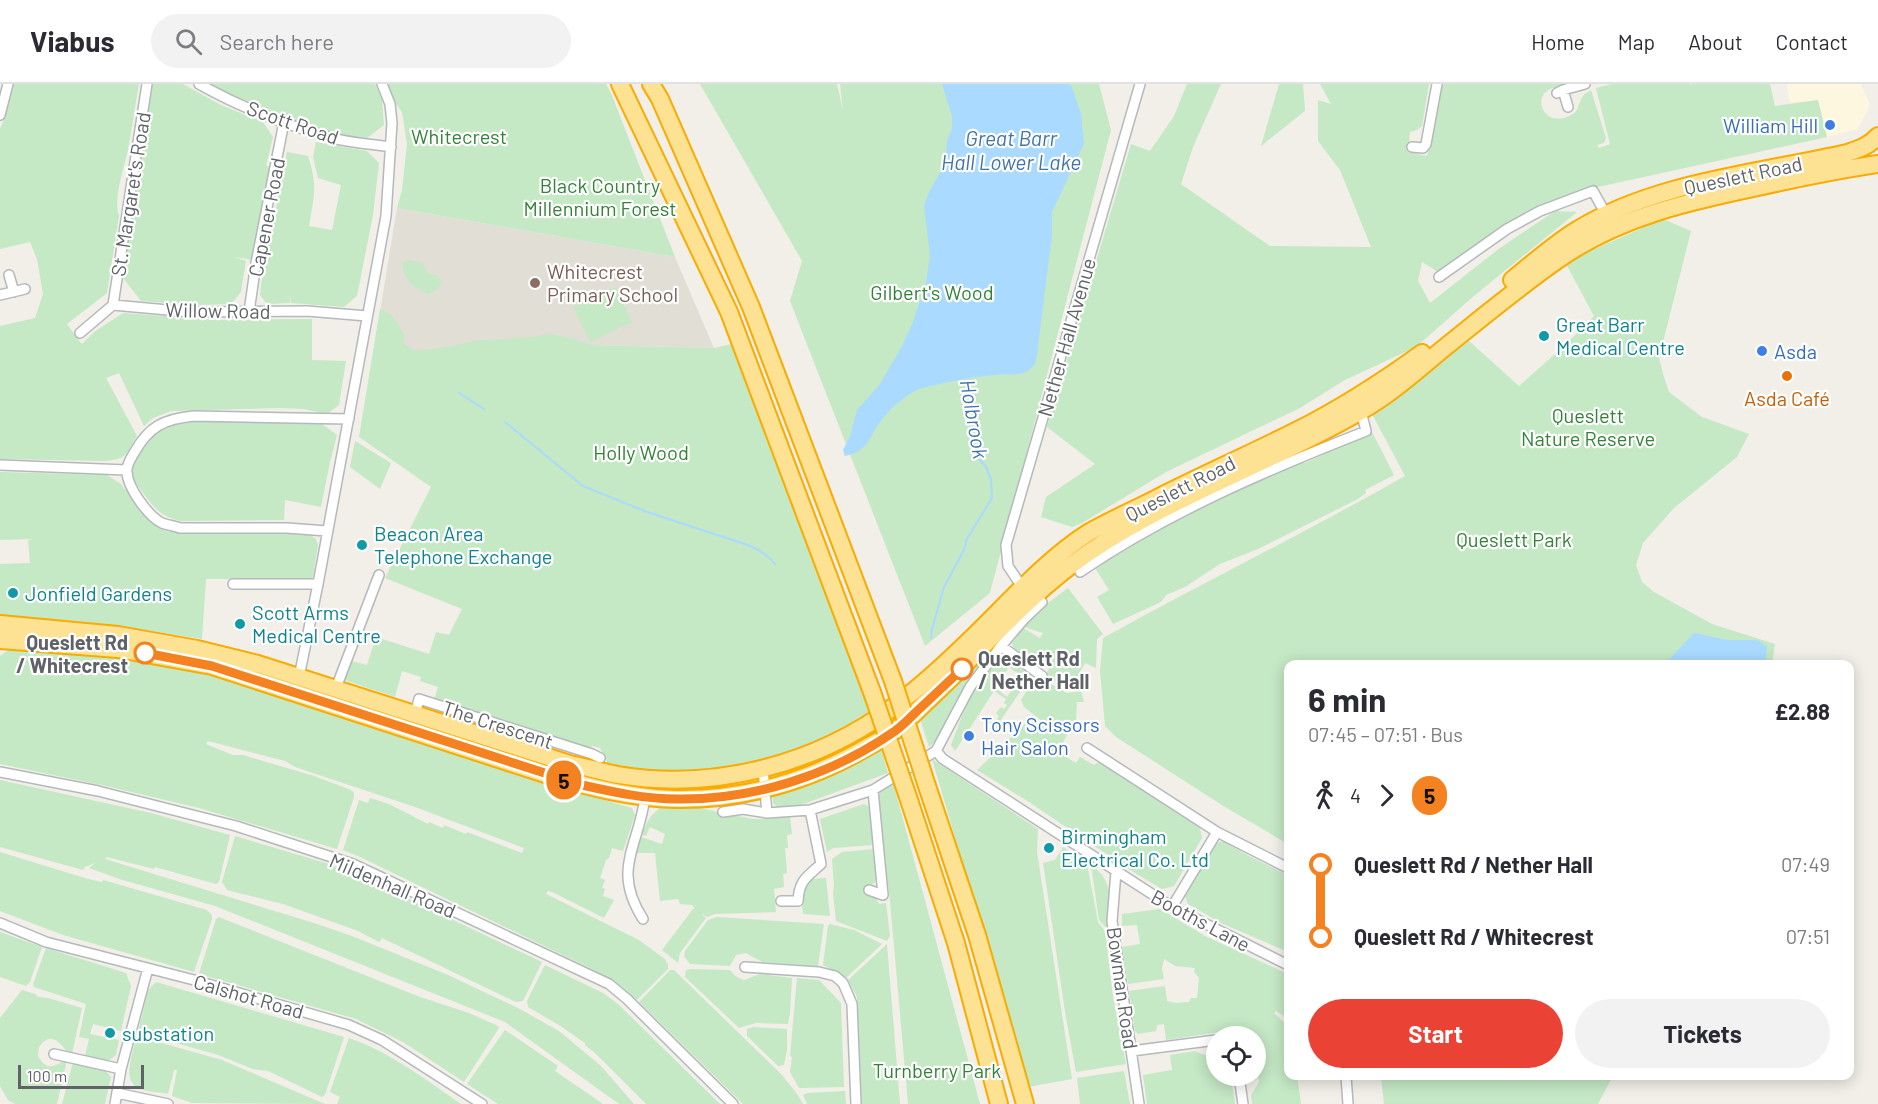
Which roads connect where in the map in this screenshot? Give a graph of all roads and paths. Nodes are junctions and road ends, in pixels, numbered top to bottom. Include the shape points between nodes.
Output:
1 (8, 84) edge
2 (147, 84) edge
3 (199, 84) edge
4 (382, 84) edge
5 (620, 84) edge
6 (651, 84) edge
7 (1140, 84) edge
8 (1437, 84) edge
9 (1584, 84) edge
10 (1568, 107) dead end
11 (0, 115) edge
12 (284, 122) junction
13 (1878, 136) edge
14 (391, 147) junction
15 (1412, 147) dead end
16 (1878, 164) edge
17 (1701, 194) junction
18 (1610, 221) junction
19 (9, 275) dead end
20 (1447, 276) dead end
21 (25, 290) dead end
22 (14, 292) junction
23 (0, 296) edge
24 (113, 305) junction
25 (249, 312) junction
26 (367, 316) junction
27 (80, 333) dead end
28 (1361, 411) junction
29 (349, 419) junction
30 (0, 465) edge
31 (127, 470) junction
32 (327, 531) junction
33 (1080, 572) dead end
34 (379, 575) dead end
35 (233, 584) dead end
36 (318, 584) junction
37 (1022, 587) junction
38 (1042, 602) dead end
39 (0, 624) edge
40 (0, 640) edge
41 (1001, 646) junction
42 (1042, 676) dead end
43 (297, 684) junction
44 (336, 688) junction
45 (412, 721) junction
46 (1087, 748) dead end
47 (936, 751) junction
48 (595, 752) dead end
49 (763, 769) junction
50 (0, 771) edge
51 (765, 789) junction
52 (873, 790) junction
53 (645, 797) junction
54 (810, 810) junction
55 (723, 812) dead end
56 (767, 813) junction
57 (1217, 832) junction
58 (1284, 866) edge
59 (1116, 872) junction
60 (869, 890) dead end
61 (781, 902) dead end
62 (1172, 907) junction
63 (643, 919) dead end
64 (0, 923) edge
65 (1284, 963) edge
66 (745, 967) dead end
67 (148, 968) junction
68 (1206, 1041) edge
69 (1132, 1052) junction
70 (54, 1054) dead end
71 (121, 1069) junction
72 (1346, 1080) edge
73 (1240, 1086) edge
74 (117, 1093) junction
75 (115, 1104) edge
76 (168, 1104) edge
77 (482, 1104) edge
78 (734, 1104) edge
79 (856, 1104) edge
80 (999, 1104) edge
81 (1025, 1104) edge
82 (1139, 1104) edge
83 (1243, 1104) edge
84 (1348, 1104) edge

1 - 11 street
2 - 24 street, St. Margaret's Road
3 - 12 street, Scott Road
4 - 14 street via 390,104
5 - 80 highway, bridge via 729,312 872,692 956,943
6 - 81 highway, bridge via 751,307 893,681 977,935
7 - 37 street, Nether Hall Avenue via 1006,545 1008,566
8 - 15 street via 1426,144 1423,148
9 - 10 street via 1560,91
12 - 14 street, Scott Road via 333,138
12 - 25 street, Capener Road
13 - 17 highway, Queslett Road via 1861,149
14 - 26 street via 386,216
16 - 17 highway, Queslett Road
17 - 18 highway, Queslett Road via 1645,199
18 - 20 street via 1593,191 1507,229
18 - 28 highway, Queslett Road
18 - 37 highway, Queslett Road via 1576,230 1441,340 1363,393 1089,533
19 - 22 street
21 - 22 street
22 - 23 street
24 - 25 street, Willow Road via 190,312
24 - 27 street
25 - 26 street, Willow Road
26 - 29 street
28 - 33 street, Queslett Road via 1366,431 1213,495
28 - 51 highway, Queslett Road via 1152,515 1089,553 1032,598 896,730 845,760 799,780
29 - 31 street via 175,418 154,427 129,461
29 - 32 street
30 - 31 street
31 - 32 street via 137,498 163,524 180,528
32 - 36 street
34 - 44 street
35 - 36 street
36 - 43 street
37 - 49 highway, Queslett Road via 975,635 893,707 837,742
38 - 41 street
39 - 43 highway, Queslett Road via 118,635 197,649 258,664
40 - 43 highway, Queslett Road via 145,653
41 - 42 street
41 - 47 street via 970,687
43 - 44 highway, Queslett Road
43 - 45 highway, Queslett Road
44 - 45 highway, Queslett Road
45 - 48 street, The Crescent via 418,699
45 - 49 highway, Queslett Road via 618,775 686,779
45 - 53 highway, Queslett Road via 582,785
46 - 57 street
47 - 52 street
47 - 59 street, Booths Lane
49 - 51 street
50 - 78 street, Mildenhall Road via 213,820 353,864 609,984
51 - 53 highway, Queslett Road via 722,796
51 - 56 street
52 - 54 street
52 - 60 street via 883,895
53 - 63 street via 629,856 627,880
54 - 56 street
54 - 61 street via 821,864 799,887 798,901
55 - 56 street via 743,808
57 - 58 street
57 - 62 street
59 - 62 street, Booths Lane
59 - 69 street, Bowman Road via 1112,921
62 - 65 street, Booths Lane
64 - 67 street, Calshot Road via 46,942
66 - 79 street via 819,972 843,982 852,1004
67 - 71 street
67 - 77 street, Calshot Road via 349,1025 382,1040
68 - 69 street
69 - 82 street, Bowman Road
70 - 71 street
71 - 74 street
72 - 84 street
73 - 83 street
74 - 75 street
74 - 76 street

